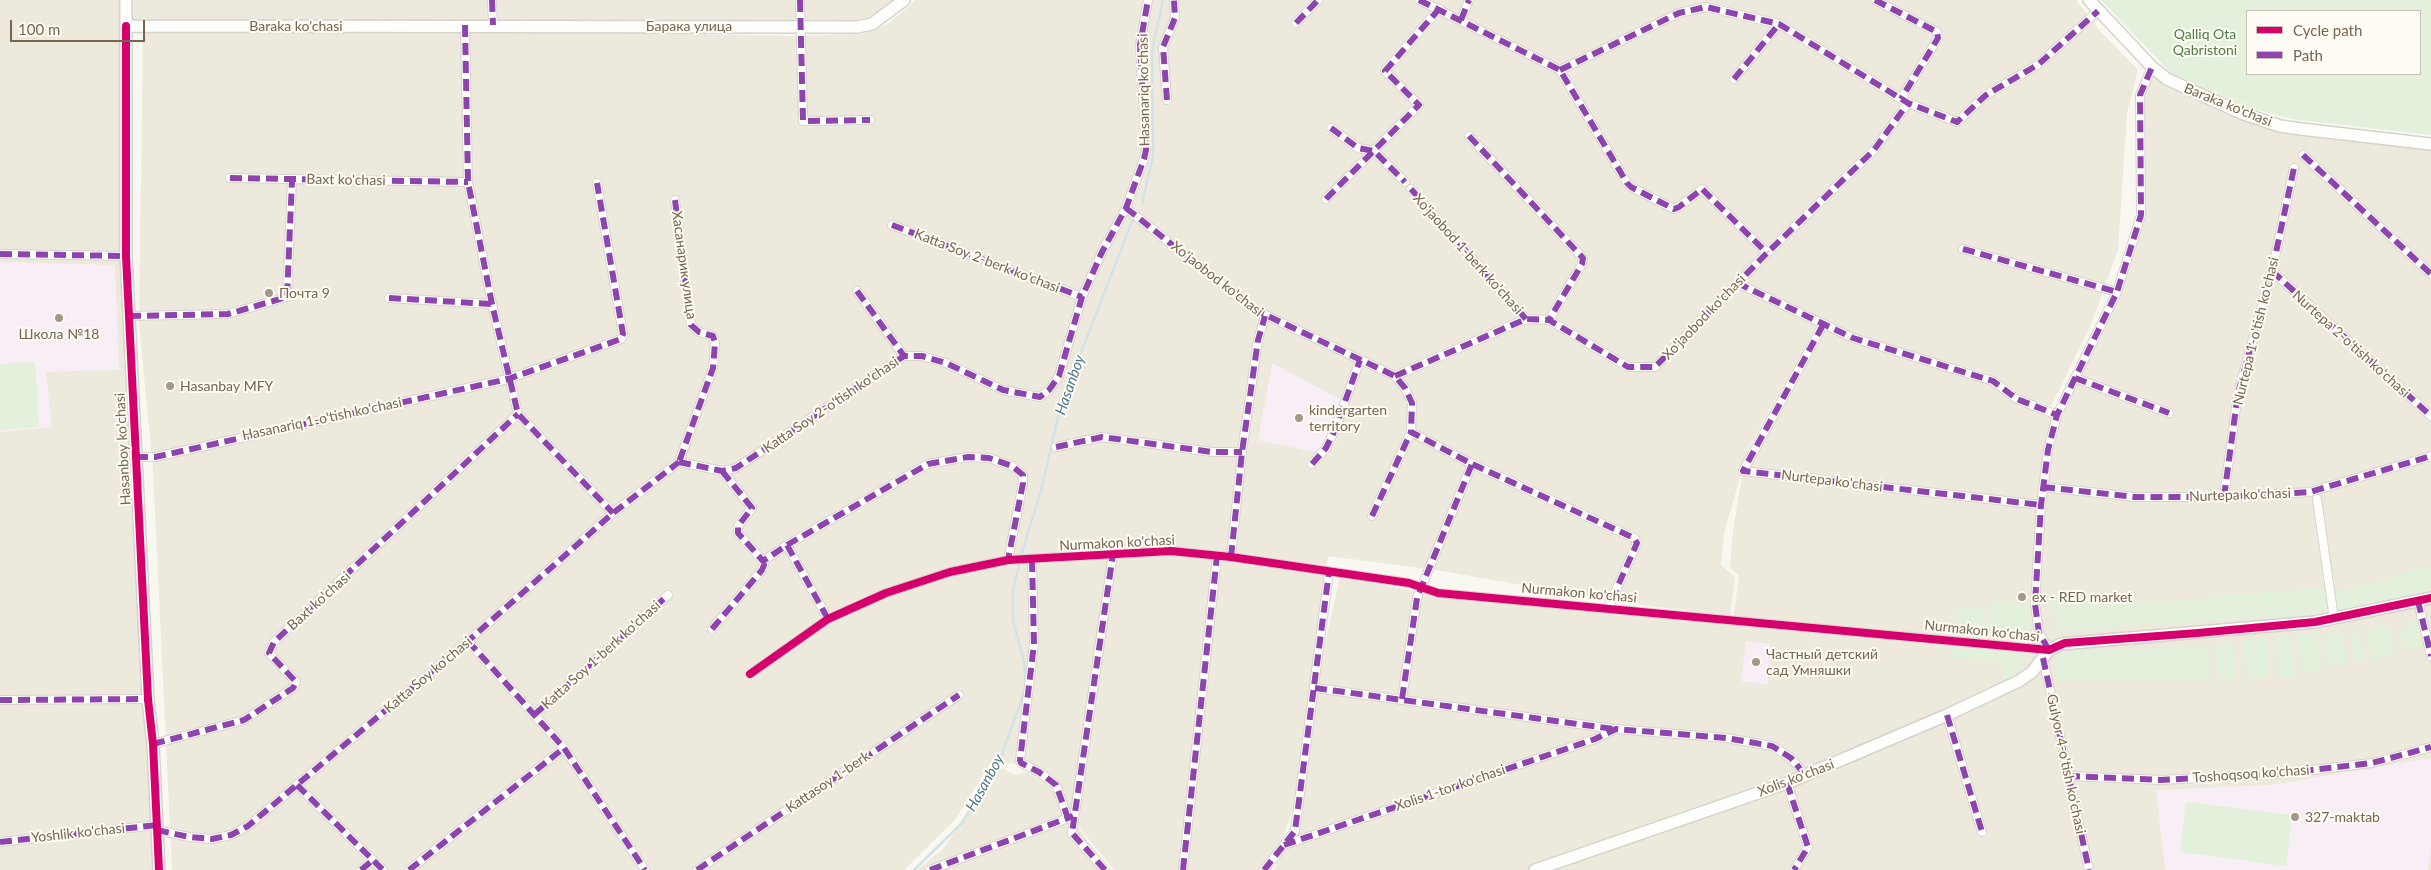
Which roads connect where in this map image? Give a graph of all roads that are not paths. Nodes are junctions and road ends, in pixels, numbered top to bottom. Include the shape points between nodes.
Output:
1 (126, 0) edge
2 (492, 0) edge
3 (800, 0) edge
4 (904, 0) edge
5 (1148, 0) edge
6 (1174, 0) edge
7 (1318, 0) edge
8 (1419, 0) edge
9 (1468, 0) edge
10 (1875, 0) edge
11 (2089, 0) edge
12 (1439, 9) junction
13 (2098, 11) junction
14 (1461, 20) junction
15 (1296, 23) dead end
16 (1780, 24) junction
17 (465, 25) junction
18 (493, 25) junction
19 (126, 26) junction
20 (801, 26) junction
21 (2152, 67) junction
22 (1560, 70) junction
23 (1734, 78) dead end
24 (1167, 100) dead end
25 (1904, 101) junction
26 (870, 120) dead end
27 (1331, 128) dead end
28 (1468, 136) dead end
29 (2431, 144) edge
30 (1374, 151) junction
31 (2302, 154) dead end
32 (2294, 168) dead end
33 (230, 178) dead end
34 (292, 180) junction
35 (468, 182) junction
36 (1405, 182) dead end
37 (597, 183) dead end
38 (1411, 189) dead end
39 (1326, 199) dead end
40 (675, 200) dead end
41 (1126, 208) junction
42 (892, 225) dead end
43 (1963, 250) dead end
44 (1767, 253) junction
45 (0, 254) edge
46 (126, 256) junction
47 (2272, 271) junction
48 (2431, 274) edge
49 (1737, 283) junction
50 (857, 291) dead end
51 (2117, 292) junction
52 (1082, 296) junction
53 (389, 298) dead end
54 (492, 304) junction
55 (129, 316) junction
56 (1265, 316) junction
57 (1526, 319) junction
58 (1549, 320) junction
59 (1823, 325) junction
60 (904, 356) junction
61 (1360, 360) junction
62 (1396, 376) junction
63 (508, 378) junction
64 (2076, 378) junction
65 (2169, 413) dead end
66 (518, 414) junction
67 (2057, 415) junction
68 (2431, 416) edge
69 (1410, 432) junction
70 (1056, 448) dead end
71 (1242, 452) junction
72 (2431, 456) edge
73 (136, 457) junction
74 (679, 462) junction
75 (1312, 464) dead end
76 (1472, 464) junction
77 (722, 471) junction
78 (2044, 487) junction
79 (2224, 497) junction
80 (2317, 499) dead end
81 (2041, 505) junction
82 (613, 513) junction
83 (1372, 516) dead end
84 (787, 545) junction
85 (1113, 554) junction
86 (1217, 556) junction
87 (1230, 557) junction
88 (1008, 560) junction
89 (1032, 560) junction
90 (763, 561) junction
91 (1329, 572) junction
92 (1420, 588) junction
93 (668, 595) dead end
94 (2431, 598) edge
95 (2418, 601) junction
96 (1608, 608) junction
97 (828, 619) junction
98 (2334, 619) junction
99 (712, 629) dead end
100 (468, 641) junction
101 (2046, 654) junction
102 (2431, 656) edge
103 (750, 674) dead end
104 (1314, 688) junction
105 (959, 695) dead end
106 (148, 699) junction
107 (0, 700) edge
108 (1402, 700) junction
109 (534, 715) junction
110 (1947, 715) junction
111 (1616, 729) junction
112 (153, 744) junction
113 (2431, 747) edge
114 (564, 748) junction
115 (1806, 776) junction
116 (2068, 776) junction
117 (1787, 783) junction
118 (297, 785) junction
119 (1071, 816) junction
120 (157, 828) junction
121 (1982, 832) dead end
122 (0, 842) edge
123 (1284, 845) junction
124 (374, 860) junction
125 (159, 870) edge
126 (361, 870) edge
127 (382, 870) edge
128 (409, 870) edge
129 (645, 870) edge
130 (697, 870) edge
131 (930, 870) edge
132 (1105, 870) edge
133 (1183, 870) edge
134 (1264, 870) edge
135 (1535, 870) edge
136 (1794, 870) edge
137 (2089, 870) edge

1 - 19 street, Hasanboy ko'chasi
2 - 18 street
3 - 20 street
4 - 20 street, Барака улица via 872,24
5 - 41 street, Hasanariq ko'chasi via 1140,44 1146,150
6 - 24 street, Hasanariq ko'chasi via 1175,18 1163,47
7 - 15 street
8 - 12 street
9 - 14 street
10 - 25 street, Xo'jaobod ko'chasi via 1937,32 1938,38
11 - 13 street, Baraka ko'chasi
12 - 14 street
12 - 30 street via 1385,71 1419,105
13 - 21 street, Baraka ko'chasi
13 - 25 street via 2039,64 1986,95 1957,122
14 - 22 street
16 - 22 street via 1706,7 1679,13
16 - 23 street
16 - 25 street
17 - 18 street, Барака улица
17 - 19 street, Baraka ko'chasi
17 - 35 street
18 - 20 street, Барака улица
19 - 46 street, Hasanboy ko'chasi
20 - 26 street via 803,121
21 - 29 street, Baraka ko'chasi via 2185,89 2280,126
21 - 51 street via 2140,95 2141,215
22 - 44 street via 1627,183 1674,209 1702,189
25 - 44 street, Xo'jaobod ko'chasi via 1874,150
27 - 30 street via 1358,148
28 - 58 street via 1583,258
30 - 36 street
30 - 39 street
31 - 48 street
32 - 47 street, Nurtepa 1-o'tish ko'chasi
33 - 34 street
34 - 35 street, Baxt ko'chasi
34 - 55 street, Baxt ko'chasi via 287,297 228,314
35 - 54 street
37 - 63 street via 622,338
38 - 57 street, Xo'jaobod 1-berk ko'chasi
40 - 74 street, Хасанарик улица via 691,325 699,332 713,336 715,343 713,368
41 - 52 street, Katta Soy 2-o'tish ko'chasi
41 - 56 street, Xo'jaobod ko'chasi
42 - 52 street, Katta Soy 2-berk ko'chasi
43 - 51 street
44 - 49 street, Xo'jaobod ko'chasi
45 - 46 street
46 - 55 street, Hasanboy ko'chasi
47 - 68 street, Nurtepa 2-o'tish ko'chasi
47 - 79 street, Nurtepa 1-o'tish ko'chasi via 2238,393
49 - 58 street, Xo'jaobod ko'chasi via 1655,367 1628,367
49 - 59 street
50 - 60 street
51 - 64 street
52 - 60 street, Katta Soy 2-o'tish ko'chasi via 1059,376 1040,398 1003,390 946,363 922,356
53 - 54 street
54 - 63 street
55 - 73 street, Hasanboy ko'chasi
56 - 61 street, Xo'jaobod ko'chasi
56 - 71 street via 1258,340
57 - 58 street, Xo'jaobod ko'chasi
57 - 62 street, Xo'jaobod ko'chasi
59 - 67 street via 1853,338 1993,381 2017,399
59 - 81 street, Nurtepa ko'chasi via 1743,471
60 - 77 street, Katta Soy 2-o'tish ko'chasi via 736,468
61 - 62 street, Xo'jaobod ko'chasi
61 - 75 street via 1334,432
62 - 69 street via 1412,403
63 - 66 street
63 - 73 street, Hasanariq 1-o'tish ko'chasi via 155,458
64 - 65 street
64 - 67 street
66 - 82 street
66 - 112 street, Baxt ko'chasi via 274,642 269,653 296,682 293,688 244,720
67 - 78 street via 2048,450
69 - 76 street
69 - 83 street
70 - 71 street via 1102,437 1212,452
71 - 87 street
72 - 79 street, Nurtepa ko'chasi via 2310,492
73 - 106 street, Hasanboy ko'chasi
74 - 77 street
74 - 82 street, Katta Soy ko'chasi
76 - 92 street
76 - 96 street via 1634,538 1637,543
77 - 90 street via 750,504 750,512 742,520 738,533
78 - 79 street, Nurtepa ko'chasi via 2135,497
78 - 81 street
80 - 98 street
81 - 101 street via 2035,604
82 - 100 street, Katta Soy ko'chasi
84 - 88 street via 928,464 968,457 989,458 1012,466 1023,475
84 - 90 street
84 - 97 street
85 - 86 street, Nurmakon ko'chasi via 1171,551
85 - 89 street, Nurmakon ko'chasi
85 - 119 street
86 - 87 street, Nurmakon ko'chasi
86 - 133 street
87 - 91 street, Nurmakon ko'chasi
88 - 89 street, Nurmakon ko'chasi
88 - 97 street, Nurmakon ko'chasi via 886,593
89 - 119 street via 1034,644 1020,760 1056,785
90 - 99 street via 762,570
91 - 92 street, Nurmakon ko'chasi via 1409,583
91 - 104 street
92 - 96 street, Nurmakon ko'chasi via 1438,593
92 - 108 street
93 - 109 street, Katta Soy 1-berk ko'chasi
94 - 95 street, Nurmakon ko'chasi
95 - 98 street, Nurmakon ko'chasi
95 - 102 street
96 - 101 street, Nurmakon ko'chasi
97 - 103 street, Nurmakon ko'chasi
98 - 101 street, Nurmakon ko'chasi via 2198,634 2065,643
100 - 109 street
100 - 118 street, Katta Soy ko'chasi
101 - 110 street, Xolis ko'chasi via 2032,672 2019,681
101 - 116 street, Gulyor 4-o'tish ko'chasi
104 - 108 street, Xolis 1-tor ko'chasi
104 - 123 street via 1295,831
105 - 130 street, Kattasoy 1-berk
106 - 107 street
106 - 112 street, Hasanboy ko'chasi
108 - 111 street, Xolis 1-tor ko'chasi
109 - 114 street
110 - 115 street, Xolis ko'chasi
110 - 121 street
111 - 115 street, Xolis 1-tor ko'chasi via 1726,738 1772,746 1791,758
111 - 123 street, Xolis 1-tor ko'chasi via 1595,739
112 - 120 street, Hasanboy ko'chasi
113 - 116 street, Toshoqsoq ko'chasi via 2372,763 2277,774 2161,780
114 - 128 street
114 - 129 street
115 - 117 street, Xolis ko'chasi
116 - 137 street, Gulyor 4-o'tish ko'chasi
117 - 135 street, Xolis ko'chasi
117 - 136 street via 1808,847
118 - 120 street, Katta Soy ko'chasi via 248,826 231,835 212,839 189,837
118 - 124 street
119 - 131 street
119 - 132 street via 1072,833
120 - 122 street, Yoshlik ko'chasi
120 - 125 street, Hasanboy ko'chasi
123 - 134 street
124 - 126 street
124 - 127 street

